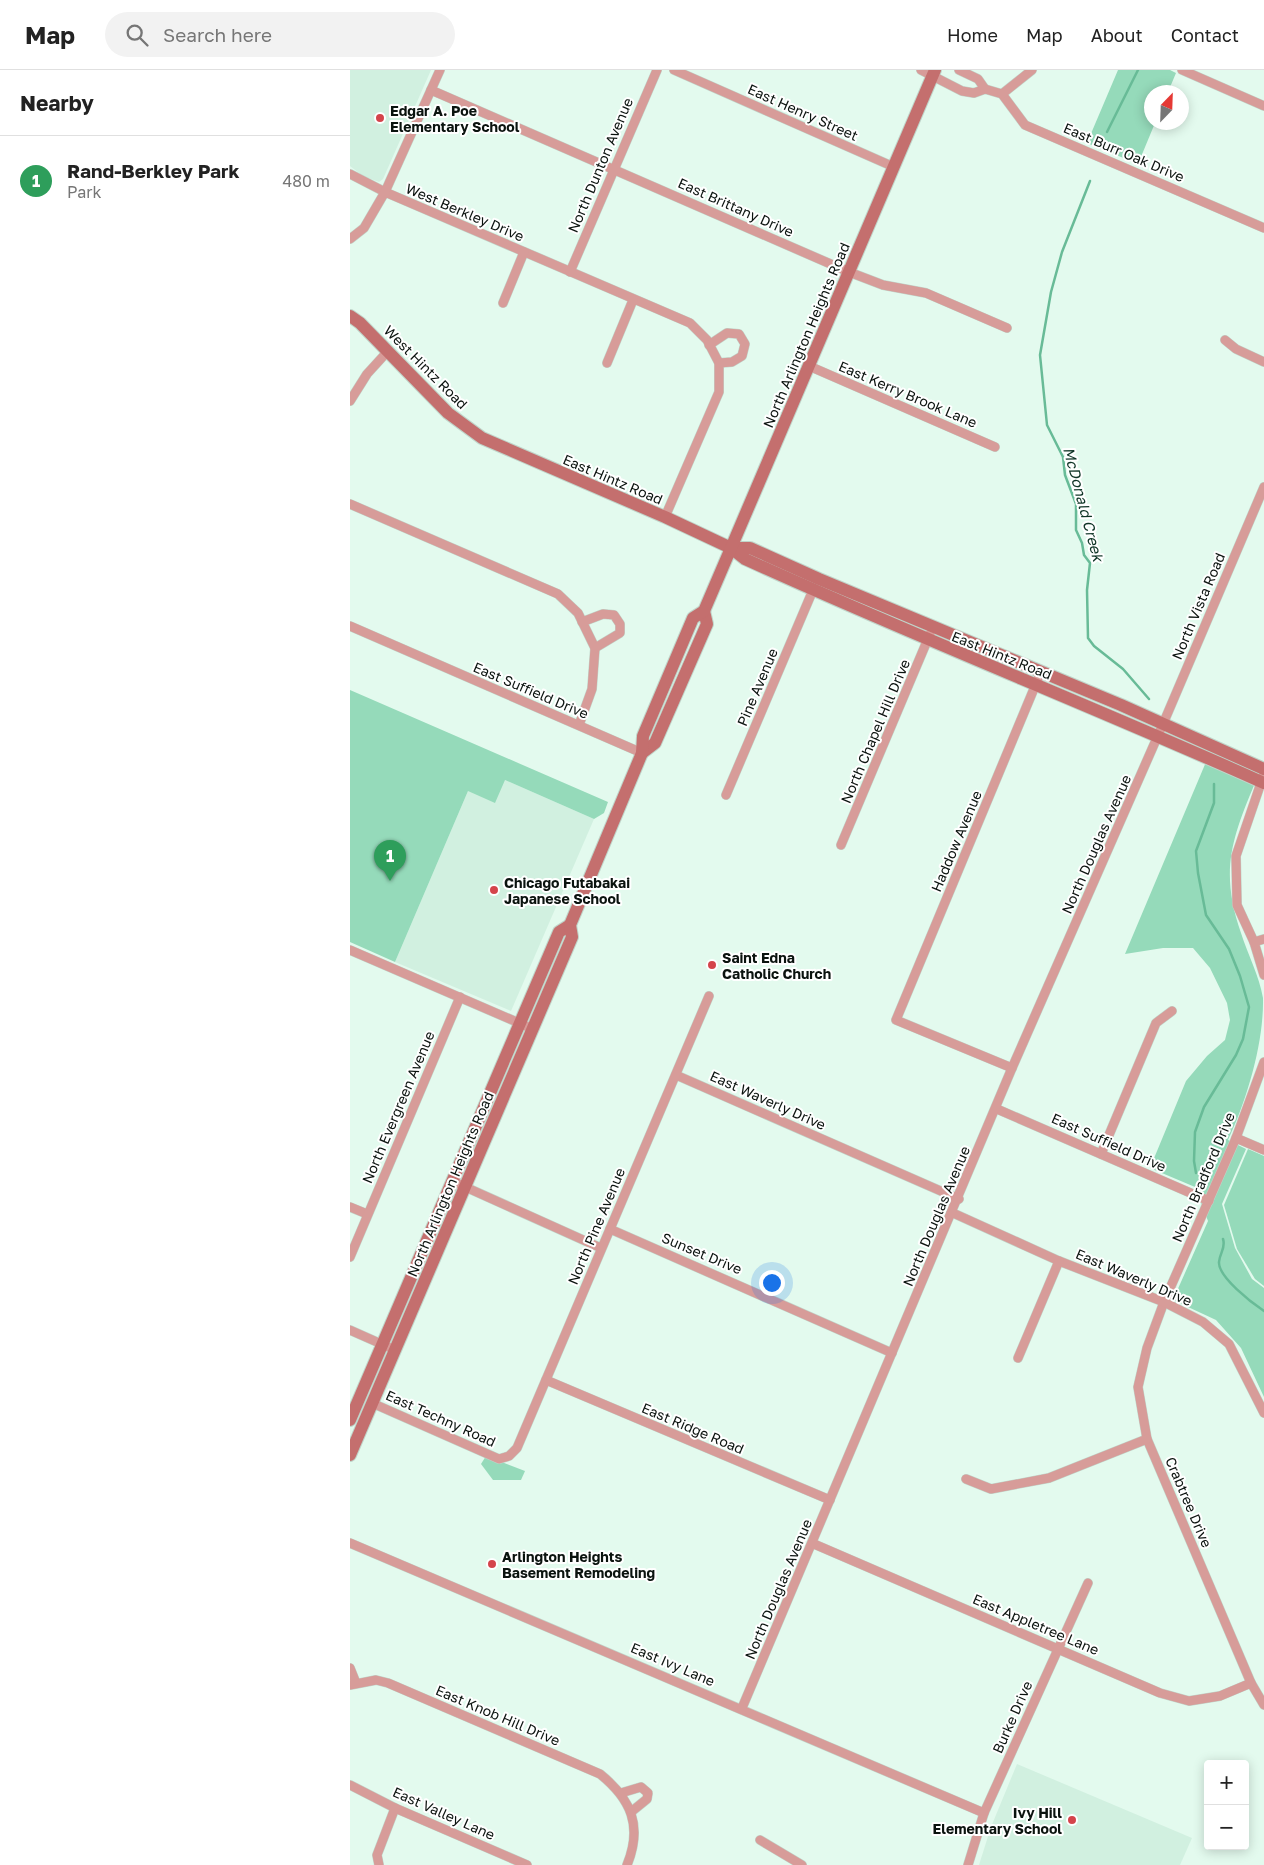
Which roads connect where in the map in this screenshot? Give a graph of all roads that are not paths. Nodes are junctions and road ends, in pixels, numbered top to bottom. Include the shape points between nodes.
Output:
1 (440, 70) edge
2 (657, 70) edge
3 (674, 70) edge
4 (959, 70) edge
5 (1032, 70) edge
6 (1182, 70) edge
7 (930, 72) edge
8 (985, 89) junction
9 (432, 90) junction
10 (1002, 94) junction
11 (1264, 106) edge
12 (894, 167) junction
13 (613, 168) junction
14 (350, 174) edge
15 (384, 192) junction
16 (1264, 228) edge
17 (350, 239) edge
18 (524, 252) junction
19 (570, 272) junction
20 (849, 272) junction
21 (633, 300) junction
22 (503, 302) dead end
23 (350, 316) edge
24 (1007, 328) dead end
25 (1225, 340) dead end
26 (710, 345) junction
27 (388, 351) junction
28 (1264, 362) edge
29 (607, 363) dead end
30 (719, 363) junction
31 (809, 366) junction
32 (350, 401) edge
33 (482, 438) joint
34 (995, 446) dead end
35 (1264, 487) edge
36 (350, 504) edge
37 (665, 517) junction
38 (731, 548) junction
39 (813, 590) junction
40 (582, 622) junction
41 (350, 626) edge
42 (933, 627) junction
43 (928, 641) junction
44 (595, 648) junction
45 (1041, 672) junction
46 (1036, 685) junction
47 (1163, 724) junction
48 (579, 725) junction
49 (1158, 736) junction
50 (642, 752) junction
51 (1264, 768) edge
52 (1263, 780) edge
53 (726, 795) dead end
54 (841, 845) dead end
55 (570, 925) junction
56 (1264, 939) edge
57 (1254, 942) junction
58 (350, 950) edge
59 (1264, 976) edge
60 (709, 996) dead end
61 (460, 997) junction
62 (1172, 1011) dead end
63 (520, 1024) junction
64 (533, 1029) junction
65 (1264, 1062) edge
66 (1012, 1068) junction
67 (676, 1075) junction
68 (997, 1109) junction
69 (1236, 1138) junction
70 (1264, 1150) edge
71 (1101, 1154) junction
72 (452, 1181) junction
73 (465, 1187) junction
74 (959, 1199) junction
75 (1210, 1201) junction
76 (350, 1207) edge
77 (953, 1213) junction
78 (367, 1214) junction
79 (610, 1229) junction
80 (601, 1248) junction
81 (350, 1257) edge
82 (1059, 1261) junction
83 (1164, 1302) junction
84 (350, 1330) edge
85 (382, 1344) junction
86 (395, 1350) junction
87 (892, 1353) junction
88 (1018, 1358) dead end
89 (546, 1380) junction
90 (372, 1403) junction
91 (1264, 1410) edge
92 (350, 1420) edge
93 (1147, 1439) junction
94 (350, 1455) edge
95 (499, 1459) joint
96 (966, 1479) dead end
97 (830, 1500) junction
98 (350, 1543) edge
99 (814, 1544) junction
100 (1088, 1583) dead end
101 (1058, 1648) junction
102 (350, 1668) edge
103 (1251, 1683) junction
104 (353, 1684) edge
105 (1264, 1705) edge
106 (742, 1708) junction
107 (350, 1786) edge
108 (621, 1793) junction
109 (395, 1808) junction
110 (631, 1812) junction
111 (984, 1813) junction
112 (760, 1840) dead end
113 (379, 1865) edge
114 (527, 1865) edge
115 (627, 1865) edge
116 (802, 1865) edge
117 (968, 1865) edge

1 - 9 street
2 - 13 street, North Dunton Avenue
3 - 12 street, East Henry Street
4 - 8 street via 978,79
5 - 10 street
6 - 11 street
7 - 8 street via 962,91 974,93
7 - 12 main road, North Arlington Heights Road
8 - 10 street
9 - 13 street, East Brittany Drive
9 - 15 street
10 - 16 street, East Burr Oak Drive via 1025,125
12 - 20 main road, North Arlington Heights Road
13 - 19 street, North Dunton Avenue
13 - 20 street, East Brittany Drive
14 - 15 street, West Berkley Drive
15 - 17 street via 364,228
15 - 18 street, West Berkley Drive
18 - 19 street, West Berkley Drive
18 - 22 street
19 - 21 street, West Berkley Drive
20 - 24 street, East Brittany Drive via 883,285 926,293
20 - 31 main road, North Arlington Heights Road
21 - 26 street, West Berkley Drive via 690,324
21 - 29 street
23 - 27 main road, West Hintz Road
25 - 28 street
26 - 30 street
26 - 30 street via 727,333 738,334 745,344 742,356 732,362
27 - 32 street via 367,374
27 - 33 main road, West Hintz Road via 448,413
30 - 37 street via 719,392
31 - 34 street, East Kerry Brook Lane
31 - 38 main road, North Arlington Heights Road
33 - 37 main road, East Hintz Road
35 - 47 street, North Vista Road
36 - 40 street via 558,594 578,613
37 - 38 main road, East Hintz Road
38 - 39 main road, East Hintz Road via 745,559
38 - 42 main road, East Hintz Road via 750,548
38 - 50 main road, North Arlington Heights Road via 704,611 693,618 643,736
39 - 43 main road, East Hintz Road
39 - 53 street, Pine Avenue
40 - 44 street
40 - 44 street via 603,614 614,615 620,624 620,634
41 - 48 street, East Suffield Drive
42 - 43 street, North Chapel Hill Drive
42 - 45 main road, East Hintz Road
43 - 46 main road, East Hintz Road
43 - 54 street, North Chapel Hill Drive
44 - 48 street via 592,689
45 - 46 street, Haddow Avenue
45 - 47 main road, East Hintz Road
46 - 49 main road, East Hintz Road
46 - 66 street, Haddow Avenue via 896,1020
47 - 49 street, North Vista Road
47 - 51 main road, East Hintz Road
48 - 50 street, East Suffield Drive
49 - 52 main road, East Hintz Road
49 - 66 street, North Douglas Avenue
50 - 55 main road, North Arlington Heights Road
52 - 57 street via 1236,856 1237,905
55 - 63 main road, North Arlington Heights Road via 559,932
55 - 64 main road, North Arlington Heights Road via 572,937
56 - 57 street
57 - 59 street
58 - 61 street
60 - 67 street, North Pine Avenue
61 - 63 street
61 - 78 street, North Evergreen Avenue
62 - 71 street via 1156,1023
63 - 64 street
63 - 72 main road, North Arlington Heights Road
64 - 73 main road, North Arlington Heights Road
65 - 69 street, North Bradford Drive
66 - 68 street, North Douglas Avenue
67 - 74 street, East Waverly Drive
67 - 79 street, North Pine Avenue
68 - 71 street, East Suffield Drive
68 - 74 street, North Douglas Avenue
69 - 70 street
69 - 75 street, North Bradford Drive
71 - 75 street, East Suffield Drive
72 - 73 street
72 - 85 main road, North Arlington Heights Road
73 - 80 street
73 - 86 main road, North Arlington Heights Road
74 - 77 street, North Douglas Avenue
75 - 83 street, North Bradford Drive
76 - 78 street
77 - 82 street, East Waverly Drive
77 - 87 street, North Douglas Avenue
78 - 81 street, North Evergreen Avenue
79 - 80 street, North Pine Avenue
79 - 87 street, Sunset Drive
80 - 89 street, North Pine Avenue
82 - 83 street, East Waverly Drive
82 - 88 street
83 - 91 street, East Waverly Drive via 1203,1322 1229,1344
83 - 93 street, Crabtree Drive via 1147,1348 1138,1387
84 - 85 street
85 - 86 street
85 - 92 main road, North Arlington Heights Road
86 - 90 main road, North Arlington Heights Road
87 - 97 street, North Douglas Avenue
89 - 95 street, North Pine Avenue via 517,1448 509,1456
89 - 97 street, East Ridge Road
90 - 94 main road, North Arlington Heights Road
90 - 95 street, East Techny Road
93 - 96 street via 1049,1478 992,1489
93 - 103 street, Crabtree Drive
97 - 99 street, North Douglas Avenue
98 - 106 street, East Ivy Lane
99 - 101 street, East Appletree Lane
99 - 106 street, North Douglas Avenue via 784,1606
100 - 101 street, Burke Drive
101 - 103 street, East Appletree Lane via 1160,1693 1189,1701 1220,1696
101 - 111 street, Burke Drive
102 - 104 street, East Knob Hill Drive
103 - 105 street, Crabtree Drive
104 - 108 street, East Knob Hill Drive via 376,1680 402,1688 600,1774
106 - 111 street, East Ivy Lane
107 - 109 street, East Valley Lane
108 - 110 street, East Knob Hill Drive
108 - 110 street via 641,1787 648,1793 646,1799
109 - 113 street via 377,1855
109 - 114 street, East Valley Lane
110 - 115 street, East Knob Hill Drive via 634,1832 632,1854
111 - 117 street, Burke Drive
112 - 116 street

